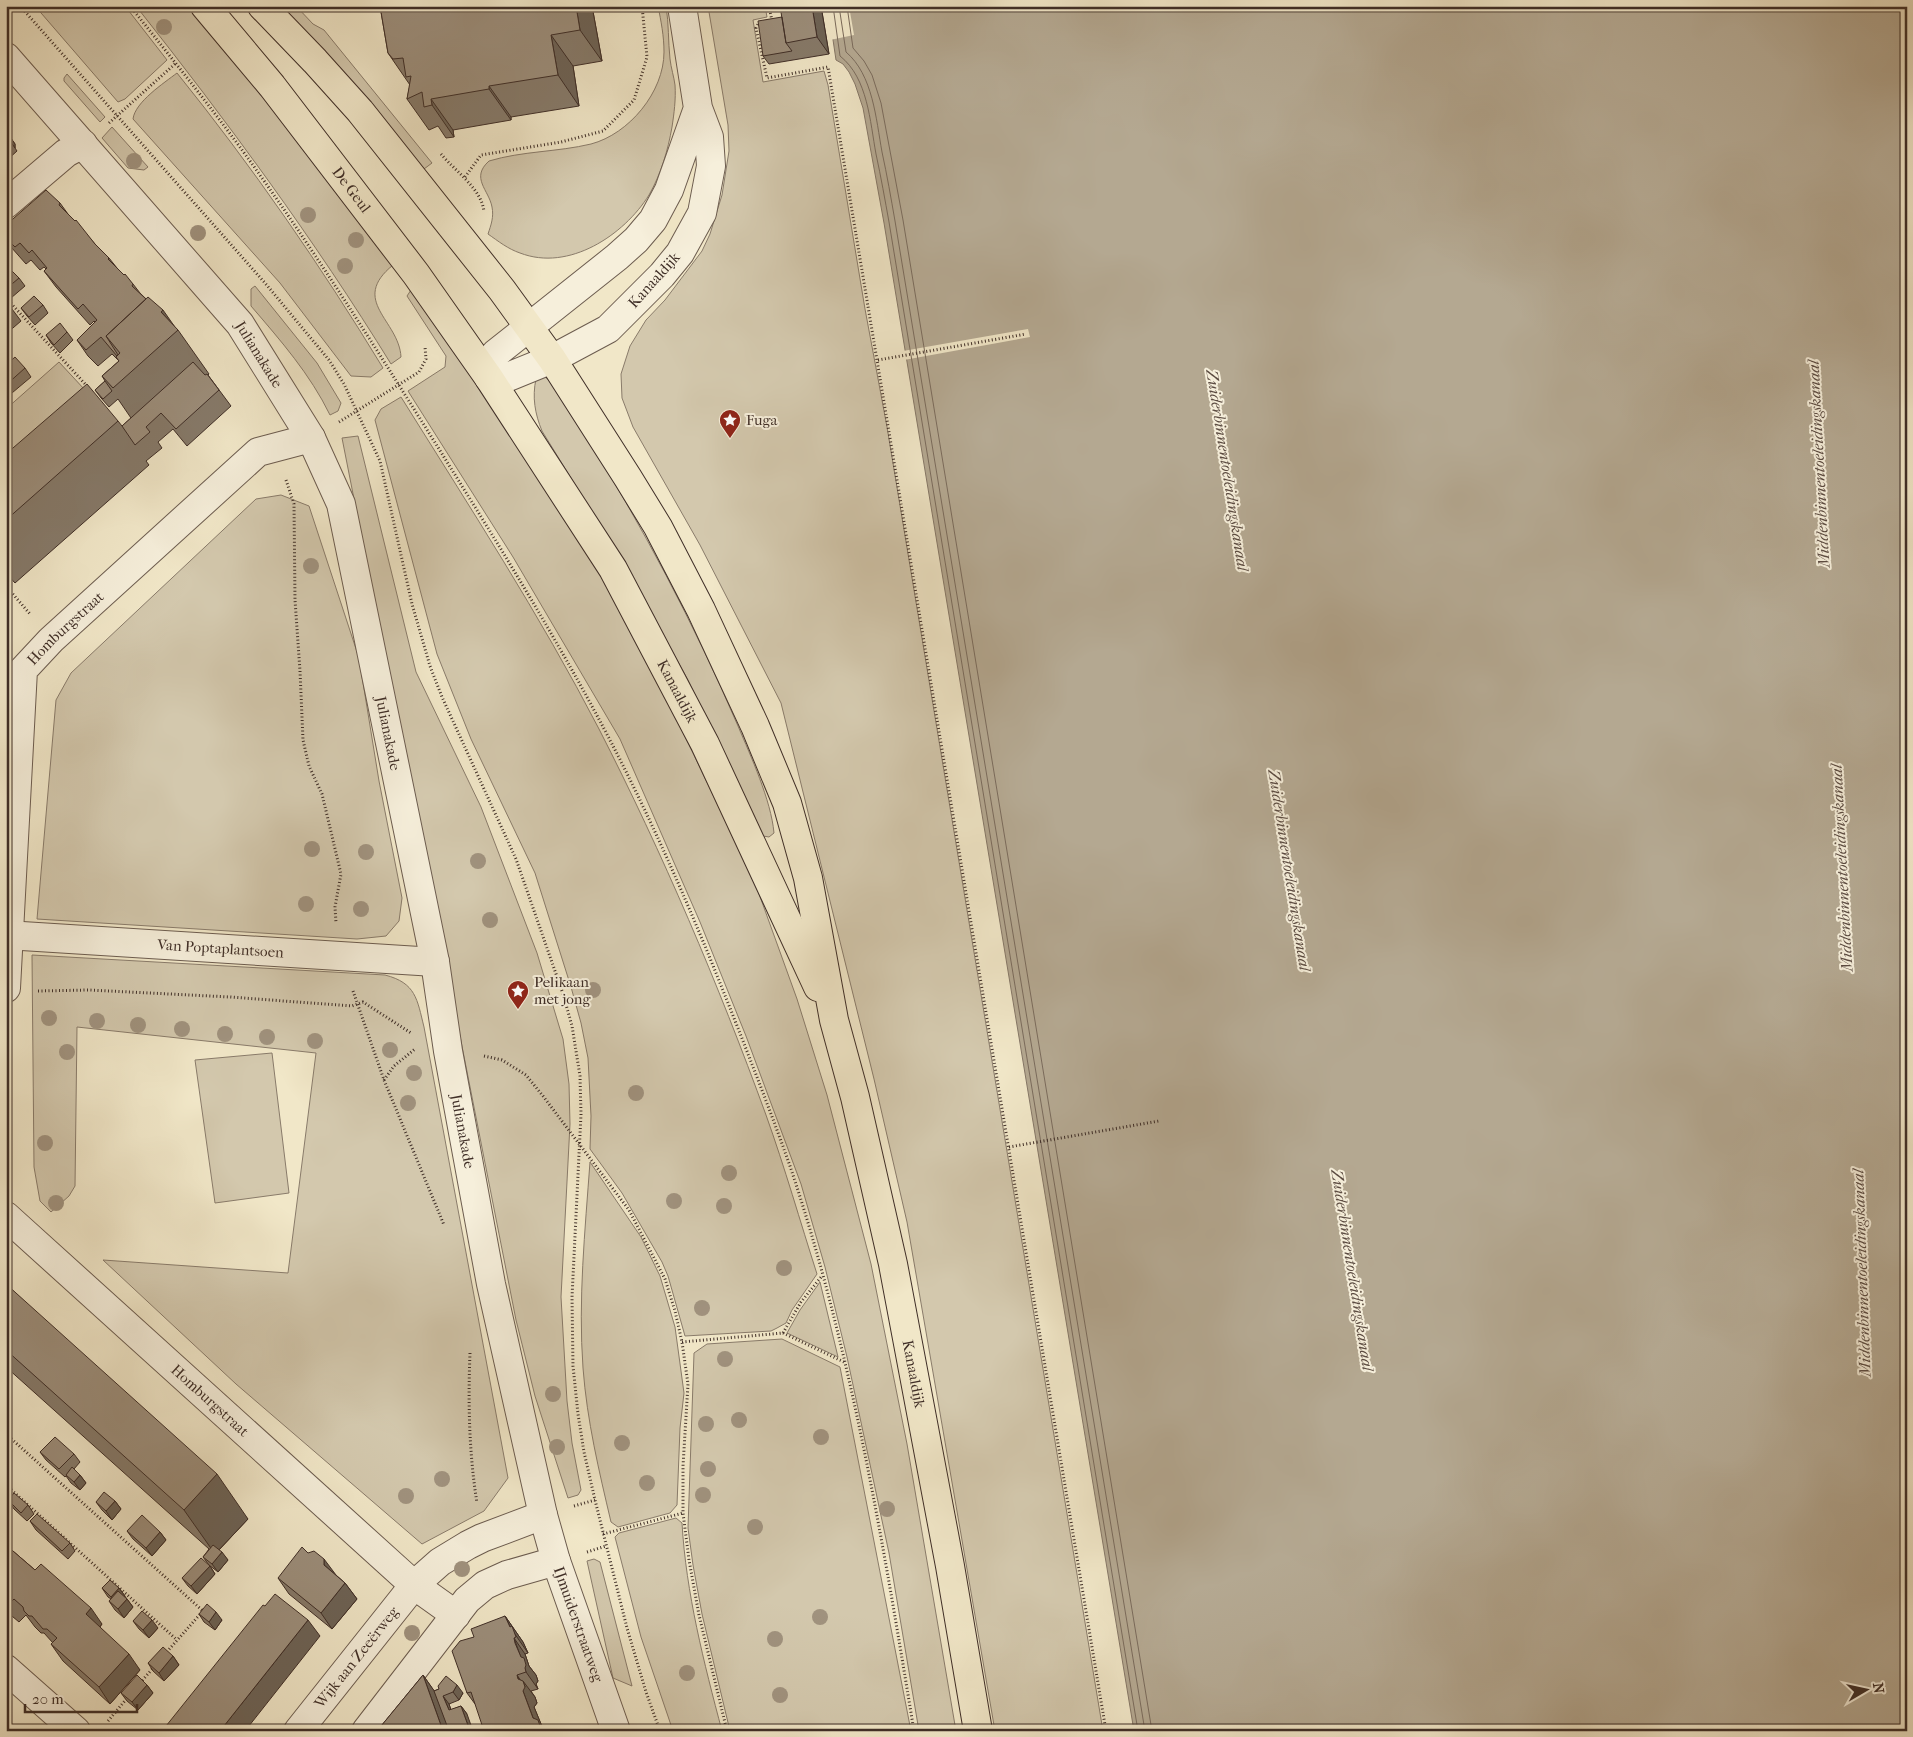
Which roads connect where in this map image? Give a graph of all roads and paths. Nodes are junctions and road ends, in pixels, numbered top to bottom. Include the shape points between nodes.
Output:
1 (20, 6) edge
2 (130, 6) edge
3 (205, 6) edge
4 (262, 6) edge
5 (642, 6) edge
6 (682, 6) edge
7 (769, 6) edge
8 (769, 22) edge
9 (764, 23) edge
10 (6, 57) edge
11 (176, 63) junction
12 (698, 108) junction
13 (116, 117) junction
14 (83, 144) junction
15 (451, 166) dead end
16 (465, 177) junction
17 (6, 204) edge
18 (484, 216) dead end
19 (6, 298) edge
20 (528, 328) junction
21 (1026, 334) dead end
22 (552, 360) junction
23 (878, 360) junction
24 (489, 378) junction
25 (399, 385) junction
26 (91, 391) edge
27 (358, 412) junction
28 (311, 438) junction
29 (7, 935) edge
30 (435, 962) junction
31 (6, 988) edge
32 (834, 1020) junction
33 (439, 1044) junction
34 (384, 1080) dead end
35 (1160, 1121) dead end
36 (580, 1145) junction
37 (1009, 1147) junction
38 (6, 1216) edge
39 (822, 1275) junction
40 (783, 1333) junction
41 (682, 1342) junction
42 (844, 1362) junction
43 (6, 1434) edge
44 (6, 1485) edge
45 (683, 1513) junction
46 (543, 1515) junction
47 (603, 1534) junction
48 (556, 1561) junction
49 (414, 1585) junction
50 (456, 1615) junction
51 (177, 1640) junction
52 (164, 1655) edge
53 (158, 1662) edge
54 (6, 1669) edge
55 (138, 1685) edge
56 (132, 1693) edge
57 (106, 1723) dead end
58 (76, 1731) edge
59 (298, 1731) edge
60 (366, 1731) edge
61 (616, 1731) edge
62 (660, 1731) edge
63 (726, 1731) edge
64 (914, 1731) edge
65 (978, 1731) edge
66 (1106, 1731) edge

1 - 13 path
2 - 11 path
3 - 24 main road, De Geul via 272,86 395,245
4 - 20 main road via 360,111 469,247
5 - 16 path via 647,57 634,100 603,131 561,142 481,155
6 - 12 street, Kanaaldijk
7 - 8 path via 772,21
9 - 23 path via 756,28 766,78 828,68
10 - 14 street, Julianakade
11 - 13 path
11 - 25 path via 287,215
12 - 20 street, Kanaaldijk via 669,190 653,220 617,257
12 - 22 street, Kanaaldijk via 709,137 711,166 702,213 680,253 608,329
13 - 27 path via 299,322 329,360
14 - 17 street via 66,153
14 - 28 street, Julianakade via 240,324
15 - 16 path
16 - 18 path via 481,201
19 - 26 path
20 - 22 main road, Kanaaldijk
20 - 24 street, Kanaaldijk via 495,354
21 - 23 path
22 - 24 street, Kanaaldijk via 508,377
22 - 32 main road, Kanaaldijk via 658,527 755,726 787,803 808,878
23 - 37 path
24 - 32 main road, Kanaaldijk via 618,577 705,744
25 - 27 path
25 - 39 path via 558,646 603,727 661,844 703,940 764,1097 790,1168
27 - 36 path via 380,461 412,604 430,666 516,860 563,994 580,1076
28 - 29 street, Homburgstraat via 258,452 51,640 23,670
28 - 30 street, Julianakade via 341,504
29 - 30 street, Van Poptaplantsoen
29 - 31 street, Homburgstraat
30 - 33 street, Julianakade
31 - 33 path via 46,992 88,990 220,996 352,1006 363,1002 419,1039
32 - 65 main road, Kanaaldijk via 894,1264
33 - 34 path via 394,1066
33 - 36 path via 502,1060 526,1075
33 - 46 street, Julianakade
35 - 37 path
36 - 41 path via 629,1210 655,1258 665,1278
36 - 47 path via 572,1263 573,1366 584,1452
37 - 66 path
38 - 49 street, Homburgstraat
39 - 40 path
39 - 42 path
40 - 41 path
40 - 42 path
41 - 45 path via 689,1395 683,1456
42 - 64 path via 865,1459
43 - 51 path via 203,1611
44 - 51 path
45 - 47 path
45 - 63 path via 699,1615
46 - 48 street, IJmuiderstraatweg
46 - 49 street, Wijk aan Zeeërweg via 468,1545 440,1562
47 - 62 path via 638,1668
48 - 50 street via 506,1575 485,1585 467,1600
48 - 61 street, IJmuiderstraatweg
49 - 50 street
49 - 59 street, Wijk aan Zeeërweg
50 - 60 street
51 - 52 path
53 - 55 path
54 - 58 street
56 - 57 path

